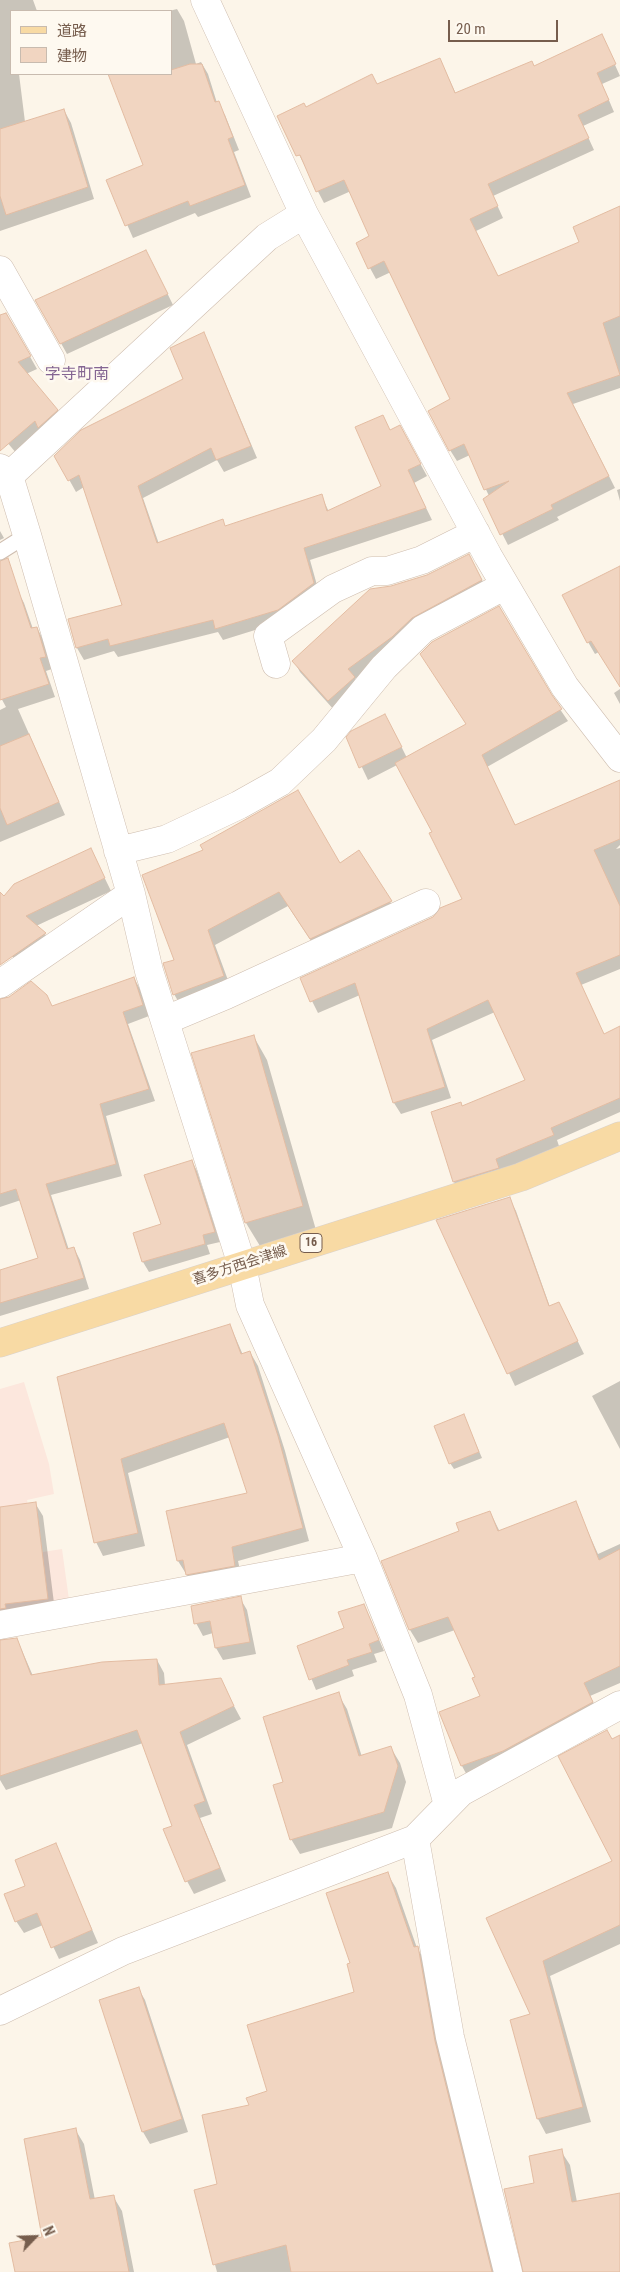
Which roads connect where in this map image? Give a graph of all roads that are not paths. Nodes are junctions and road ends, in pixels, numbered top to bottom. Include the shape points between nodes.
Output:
1 (205, 0) edge
2 (304, 214) junction
3 (1, 276) edge
4 (51, 360) dead end
5 (4, 472) edge
6 (476, 533) junction
7 (26, 535) junction
8 (0, 552) edge
9 (504, 586) junction
10 (276, 664) dead end
11 (620, 758) edge
12 (118, 851) junction
13 (131, 894) junction
14 (426, 903) dead end
15 (0, 984) edge
16 (166, 1020) junction
17 (620, 1136) edge
18 (242, 1265) junction
19 (0, 1343) edge
20 (363, 1558) junction
21 (0, 1626) edge
22 (620, 1705) edge
23 (454, 1798) junction
24 (415, 1839) junction
25 (0, 2011) edge
26 (508, 2272) edge

1 - 2 street
2 - 5 street via 267,237
2 - 6 street
3 - 4 street
5 - 7 street
6 - 9 street
6 - 10 street via 422,560 387,571 372,571 333,589 268,636
7 - 8 lane
7 - 12 street
9 - 11 street via 565,687
9 - 12 street via 422,629 384,667 324,740 280,782 167,838
12 - 13 street
13 - 15 street
13 - 16 street via 149,971
14 - 16 street
16 - 18 street
17 - 18 main road, 喜多方西会津線 / 16 via 520,1177
18 - 19 main road, 喜多方西会津線 / 16
18 - 20 street via 250,1305
20 - 21 street
20 - 23 street via 418,1695
22 - 23 street
23 - 24 street
24 - 25 street via 123,1951
24 - 26 street via 450,2037

